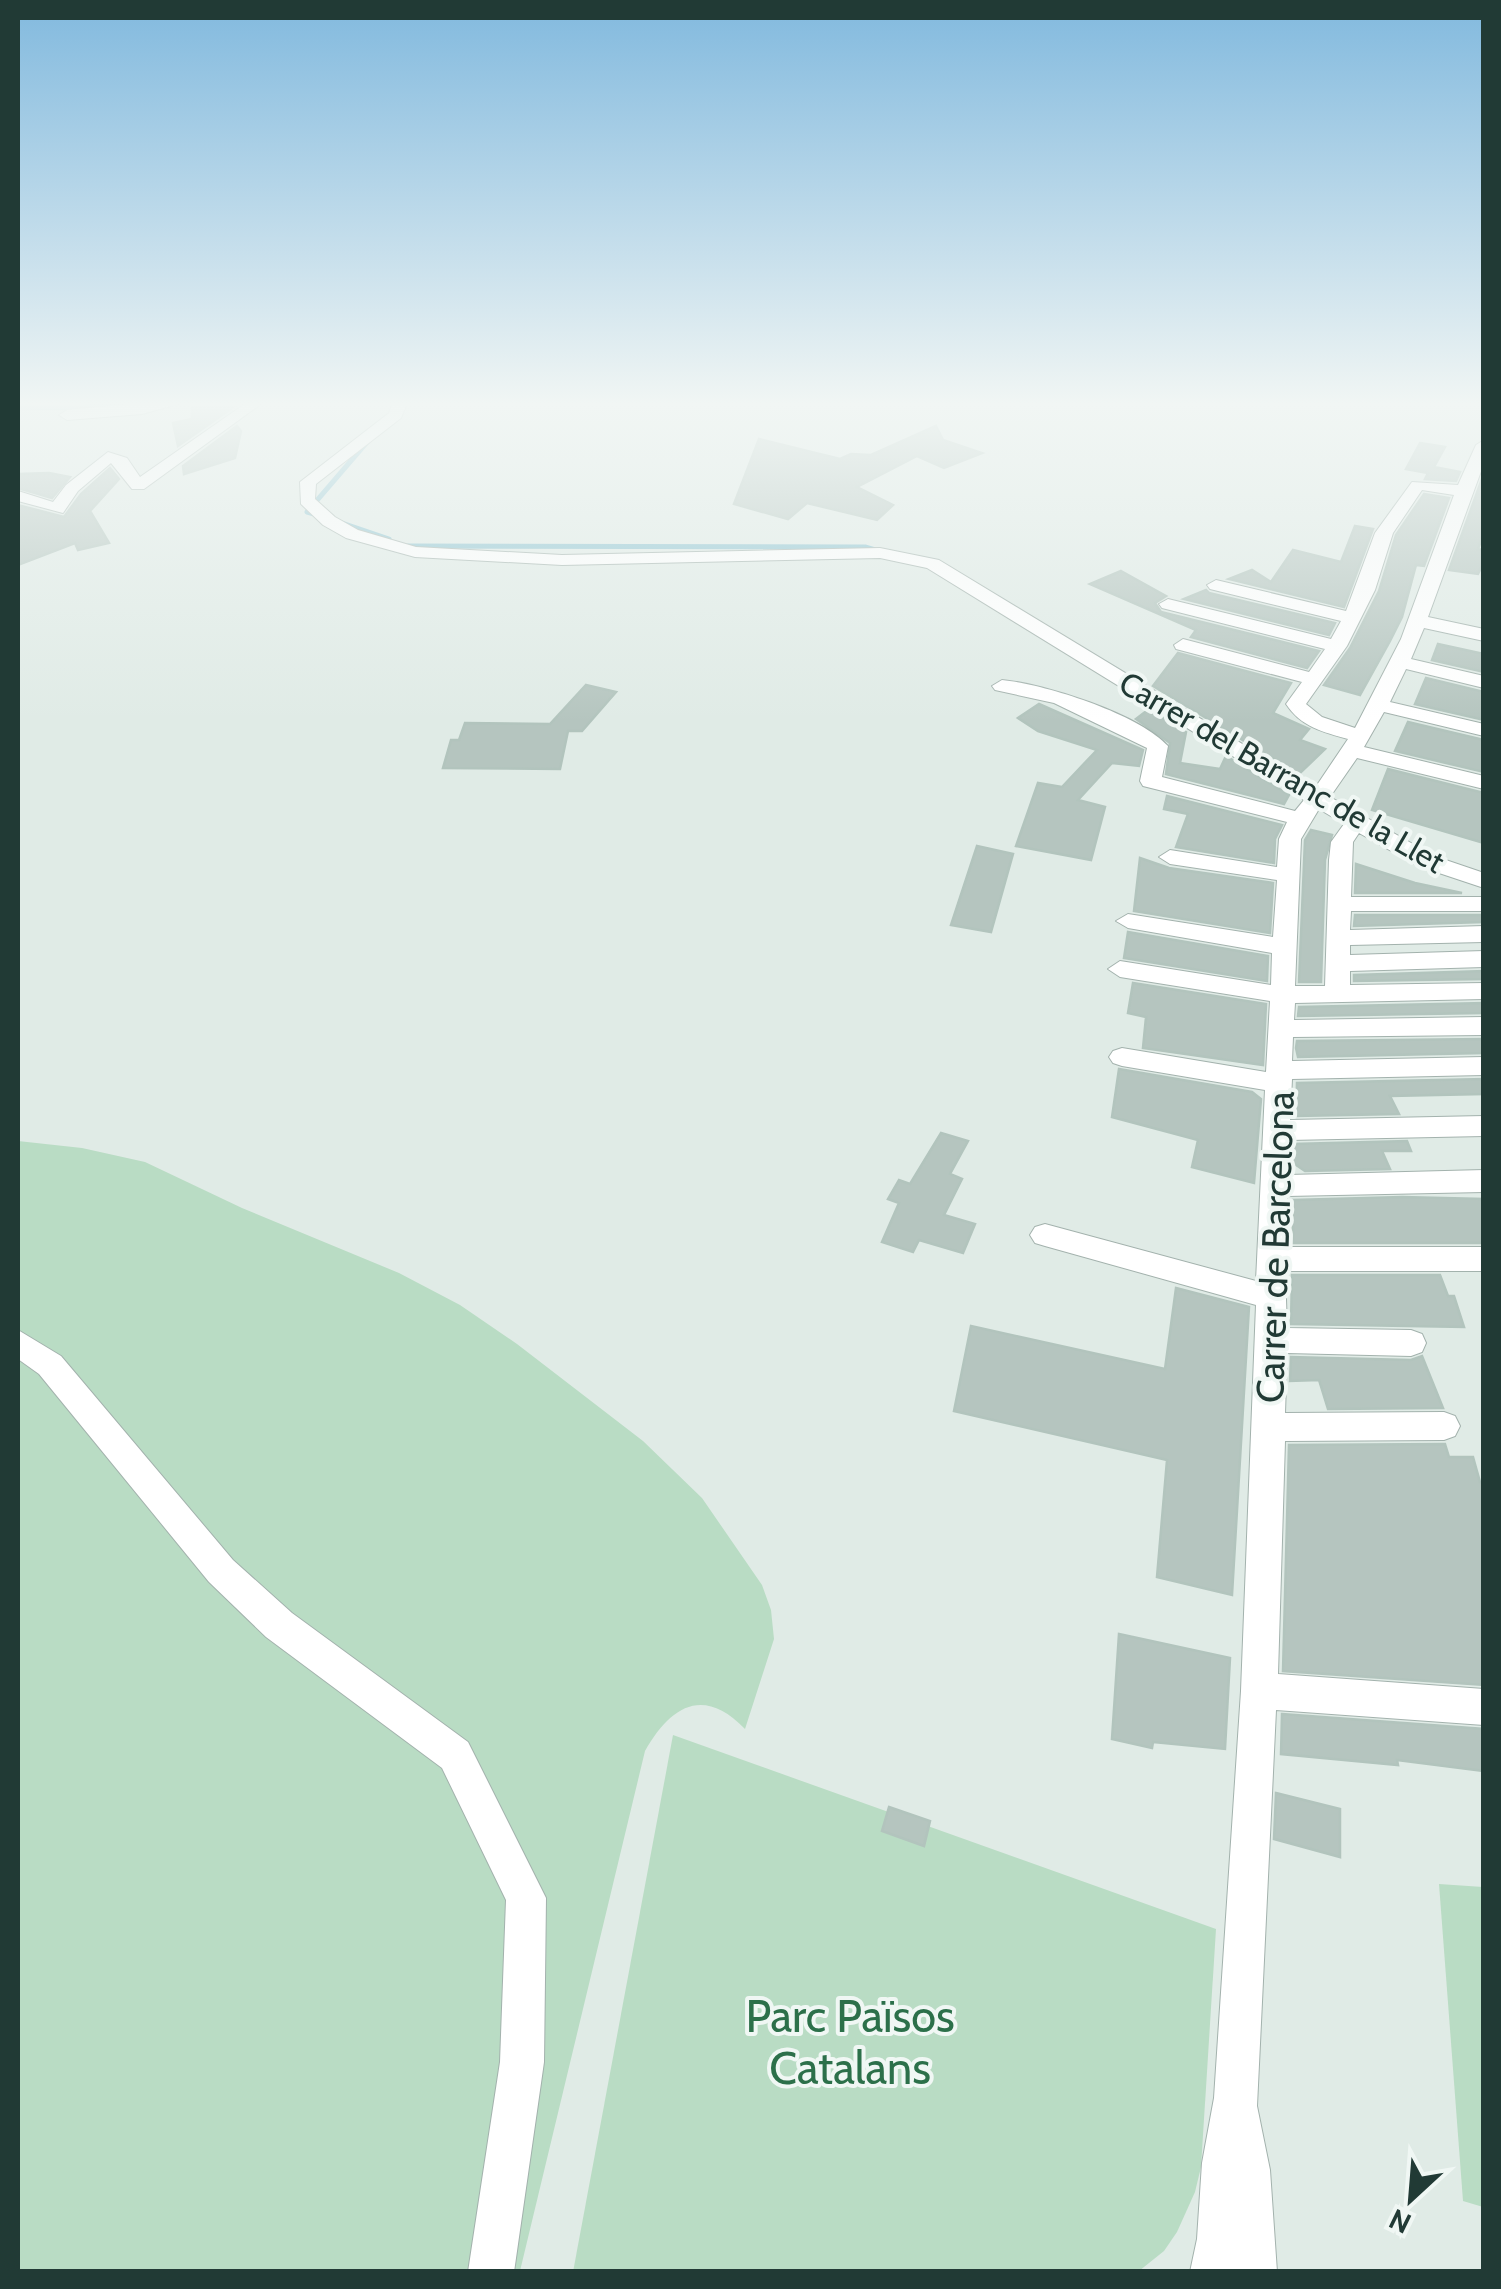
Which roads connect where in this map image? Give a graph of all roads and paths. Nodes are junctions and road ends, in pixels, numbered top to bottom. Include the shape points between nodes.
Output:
1 (314, 508) edge
2 (1402, 508) edge
3 (1457, 508) edge
4 (1216, 584) dead end
5 (1168, 604) dead end
6 (1352, 618) junction
7 (1419, 621) junction
8 (1484, 635) edge
9 (1183, 645) dead end
10 (1338, 646) junction
11 (1400, 662) junction
12 (1316, 680) junction
13 (1484, 682) edge
14 (1378, 705) junction
15 (1090, 730) dead end
16 (1484, 730) edge
17 (1355, 743) junction
18 (1484, 783) edge
19 (1307, 808) junction
20 (1356, 822) junction
21 (1170, 857) dead end
22 (1286, 875) junction
23 (1484, 881) edge
24 (1339, 904) junction
25 (1484, 904) edge
26 (1128, 921) dead end
27 (1484, 934) edge
28 (1338, 938) junction
29 (1284, 947) junction
30 (1484, 958) edge
31 (1337, 963) junction
32 (1120, 969) dead end
33 (1484, 991) edge
34 (1282, 995) junction
35 (1337, 995) junction
36 (1484, 1026) edge
37 (1282, 1029) junction
38 (1122, 1057) dead end
39 (1484, 1066) edge
40 (1280, 1077) junction
41 (1484, 1126) edge
42 (1276, 1130) junction
43 (1484, 1182) edge
44 (1274, 1186) junction
45 (1044, 1236) dead end
46 (1270, 1259) junction
47 (1484, 1259) edge
48 (1272, 1296) junction
49 (1272, 1340) junction
50 (1411, 1342) dead end
51 (18, 1343) edge
52 (1444, 1426) dead end
53 (1270, 1427) junction
54 (1259, 1691) junction
55 (1484, 1708) edge
56 (1236, 2098) junction
57 (491, 2272) edge
58 (1213, 2272) edge
59 (1254, 2272) edge

1 - 19 street, Carrer del Barranc de la Llet via 352,534 415,552 562,560 880,553 933,564 1084,656
2 - 6 street via 1384,533
3 - 7 street, Carrer de Barcelona
4 - 6 street
5 - 10 street
6 - 10 street
7 - 8 street
7 - 11 street, Carrer de Barcelona
9 - 12 street
10 - 12 street
11 - 13 street
11 - 14 street, Carrer de Barcelona
12 - 17 street via 1296,704 1300,713
14 - 16 street
14 - 17 street, Carrer de Barcelona
15 - 19 street via 1002,693 1002,686 1022,686 1158,746 1151,781
17 - 18 street
17 - 19 street, Carrer de Barcelona
19 - 20 street, Carrer del Barranc de la Llet
19 - 22 street, Carrer de Barcelona
20 - 23 street, Carrer del Barranc de la Llet via 1426,861
20 - 24 street via 1342,842
21 - 22 street
22 - 29 street, Carrer de Barcelona
24 - 25 street
24 - 28 street
26 - 29 street
27 - 28 street
28 - 31 street
29 - 34 street, Carrer de Barcelona
30 - 31 street
31 - 35 street
32 - 34 street
33 - 35 street
34 - 35 street
34 - 37 street, Carrer de Barcelona
36 - 37 street
37 - 40 street, Carrer de Barcelona
38 - 40 street
39 - 40 street
40 - 42 street, Carrer de Barcelona
41 - 42 street
42 - 44 street, Carrer de Barcelona
43 - 44 street
44 - 46 street, Carrer de Barcelona
45 - 48 street
46 - 47 street
46 - 48 street, Carrer de Barcelona
48 - 49 street, Carrer de Barcelona
49 - 50 street
49 - 53 street, Carrer de Barcelona
51 - 57 street via 50,1365 221,1571 279,1624 455,1754 526,1898 522,2062
52 - 53 street
53 - 54 street, Carrer de Barcelona
54 - 55 street
54 - 56 street, Carrer de Barcelona
56 - 58 street, Carrer de Barcelona
56 - 59 street, Carrer de Barcelona

